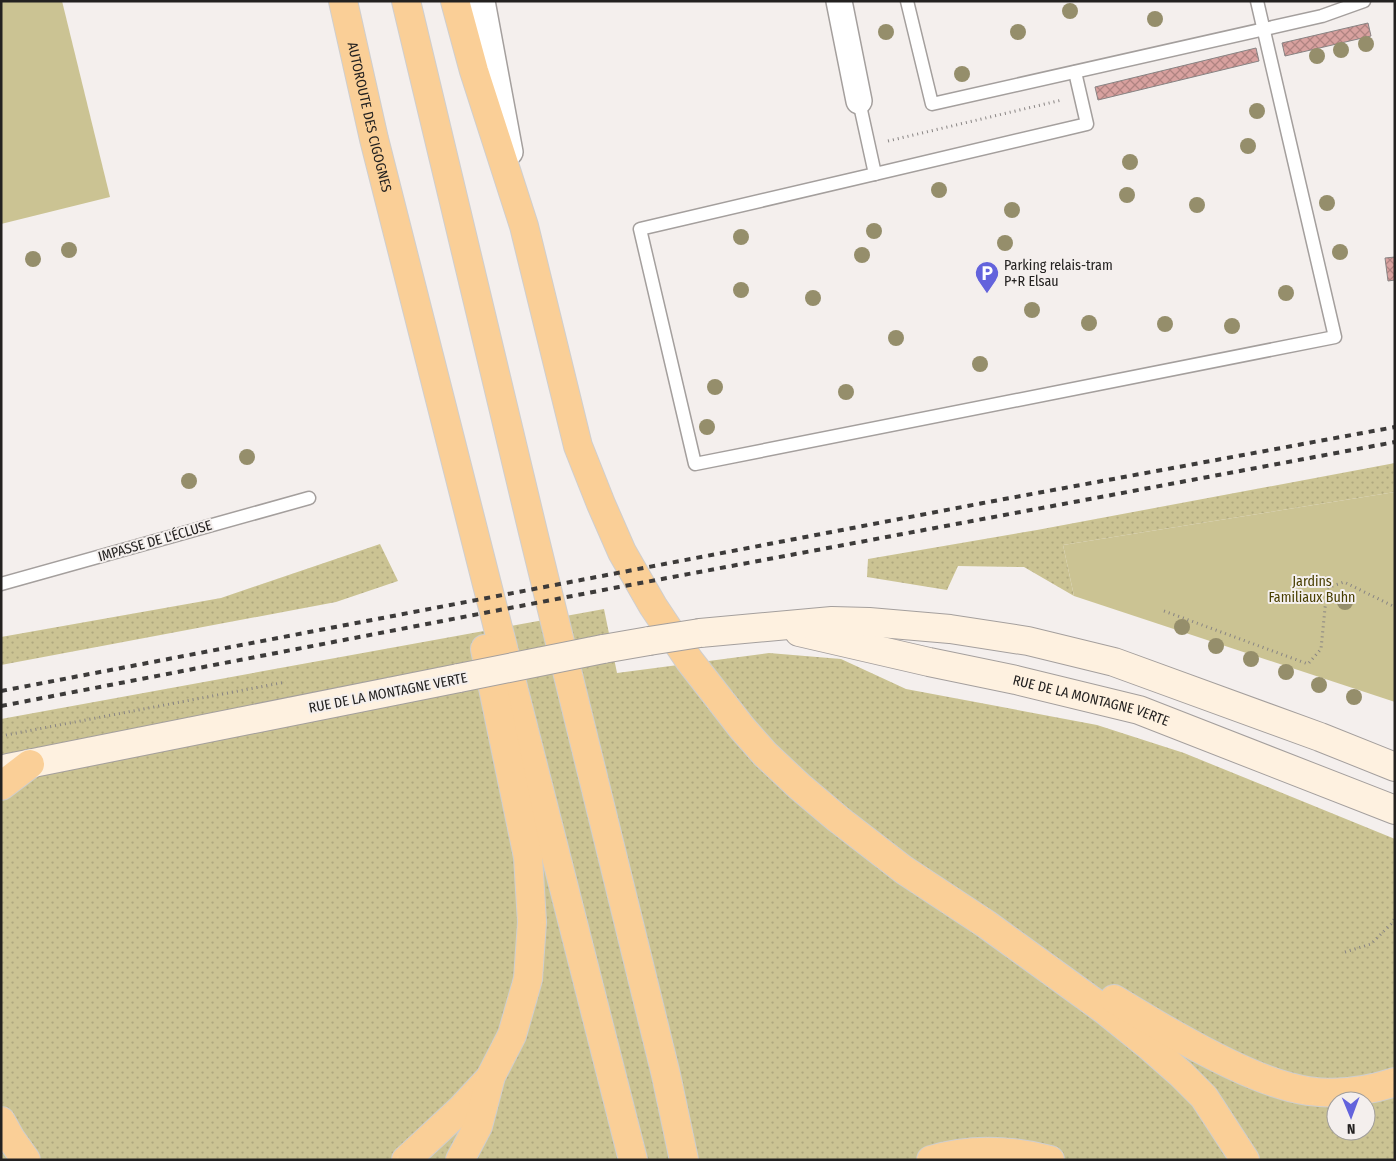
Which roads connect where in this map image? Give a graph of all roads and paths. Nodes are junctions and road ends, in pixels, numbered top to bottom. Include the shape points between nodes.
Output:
1 (343, 1) edge
2 (406, 1) edge
3 (454, 1) edge
4 (482, 1) edge
5 (839, 1) edge
6 (907, 1) edge
7 (1257, 1) edge
8 (1364, 1) edge
9 (1264, 29) junction
10 (1075, 72) junction
11 (1080, 96) junction
12 (859, 101) joint
13 (869, 145) junction
14 (875, 174) junction
15 (524, 226) junction
16 (398, 231) junction
17 (309, 498) dead end
18 (1, 584) edge
19 (1395, 607) edge
20 (1164, 611) dead end
21 (776, 627) junction
22 (295, 680) dead end
23 (1, 736) edge
24 (30, 764) junction
25 (1395, 767) edge
26 (1, 769) edge
27 (1, 786) edge
28 (1395, 810) edge
29 (1395, 918) edge
30 (995, 931) junction
31 (1345, 952) dead end
32 (491, 1076) junction
33 (1395, 1082) edge
34 (1, 1121) edge
35 (26, 1160) edge
36 (406, 1160) edge
37 (460, 1160) edge
38 (633, 1160) edge
39 (684, 1160) edge
40 (930, 1160) edge
41 (1050, 1160) edge
42 (1245, 1160) edge

1 - 16 highway, AUTOROUTE DES CIGOGNES
2 - 39 highway
3 - 15 highway
4 - 15 street
5 - 12 street
6 - 10 lane via 932,104
7 - 9 lane
8 - 9 lane via 1322,16
9 - 10 lane
9 - 14 lane via 1335,337 695,464 640,229
10 - 11 lane
11 - 13 path
11 - 14 lane via 1087,124
12 - 13 lane
13 - 14 lane
15 - 30 highway via 578,446 622,552 668,630 742,728 799,786 904,870
16 - 32 highway via 528,857 532,922 528,979 512,1035
16 - 38 highway
17 - 18 lane, IMPASSE DE L'ÉCLUSE
19 - 20 path via 1344,582 1327,588 1320,649 1308,664
21 - 24 main road, RUE DE LA MONTAGNE VERTE, bridge via 700,633 603,649
21 - 25 main road, RUE DE LA MONTAGNE VERTE via 832,621 869,622 950,629 1028,641 1114,662
21 - 28 main road, RUE DE LA MONTAGNE VERTE via 1139,710
22 - 23 path
24 - 26 main road, RUE DE LA MONTAGNE VERTE
24 - 27 highway
29 - 31 path via 1370,944
30 - 33 highway via 1203,1051 1276,1084 1309,1091 1342,1092 1378,1088
30 - 42 highway via 1106,1011 1181,1074 1204,1097
32 - 36 highway
32 - 37 highway via 478,1126
34 - 35 highway
40 - 41 highway via 970,1152 998,1151

